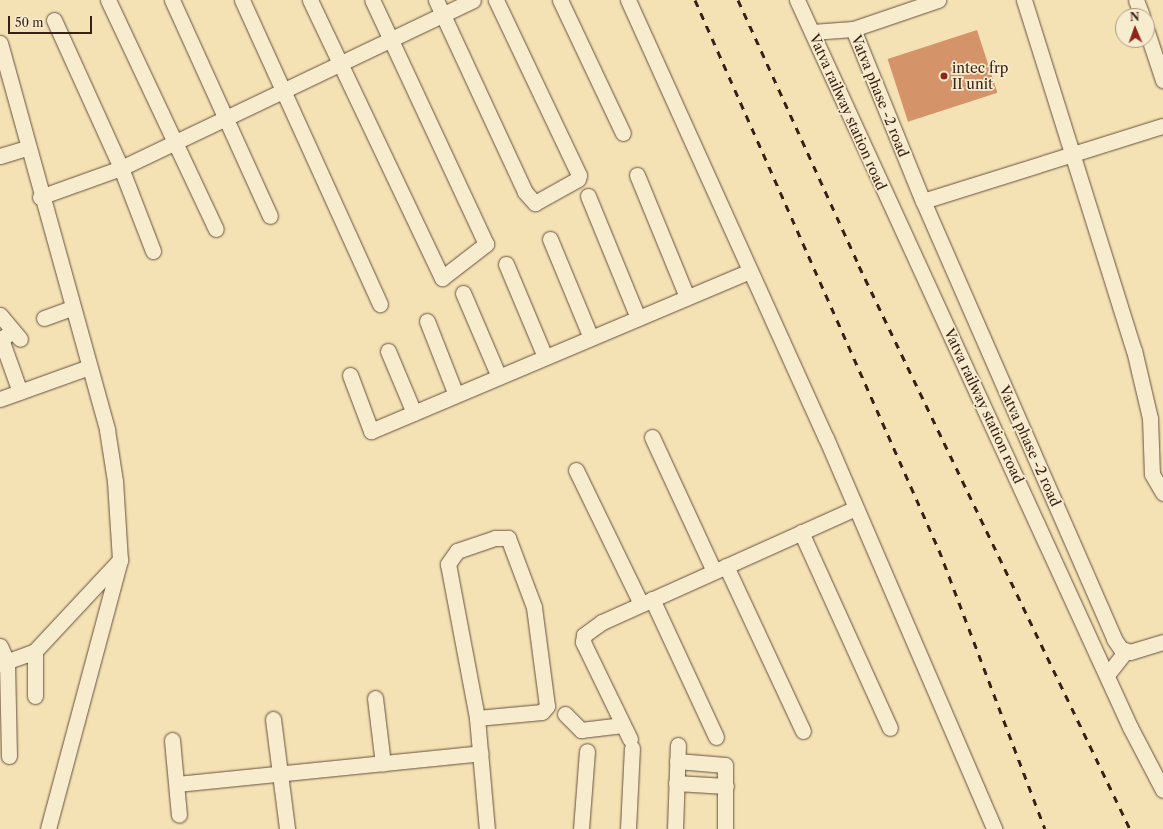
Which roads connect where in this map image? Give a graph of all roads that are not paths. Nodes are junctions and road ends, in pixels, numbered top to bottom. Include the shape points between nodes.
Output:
1 (108, 0) edge
2 (172, 0) edge
3 (242, 0) edge
4 (310, 0) edge
5 (372, 0) edge
6 (436, 0) edge
7 (472, 0) edge
8 (496, 0) edge
9 (560, 0) edge
10 (628, 0) edge
11 (798, 0) edge
12 (938, 0) edge
13 (1024, 0) edge
14 (444, 15) junction
15 (54, 20) dead end
16 (809, 26) junction
17 (853, 29) junction
18 (390, 39) junction
19 (0, 43) edge
20 (1152, 48) edge
21 (340, 63) junction
22 (1163, 80) edge
23 (284, 90) junction
24 (226, 118) junction
25 (1163, 126) edge
26 (623, 133) dead end
27 (175, 143) junction
28 (27, 148) junction
29 (1073, 154) junction
30 (0, 156) edge
31 (121, 168) junction
32 (637, 175) dead end
33 (588, 196) dead end
34 (40, 197) junction
35 (923, 201) junction
36 (270, 216) dead end
37 (216, 229) dead end
38 (550, 240) dead end
39 (153, 251) dead end
40 (506, 264) dead end
41 (750, 271) junction
42 (463, 293) dead end
43 (687, 297) junction
44 (380, 304) dead end
45 (72, 308) junction
46 (0, 315) edge
47 (44, 318) dead end
48 (638, 318) junction
49 (427, 321) dead end
50 (9, 337) edge
51 (591, 338) junction
52 (388, 351) dead end
53 (545, 357) junction
54 (89, 368) junction
55 (350, 375) dead end
56 (499, 377) junction
57 (20, 392) junction
58 (456, 395) junction
59 (0, 399) edge
60 (414, 413) junction
61 (652, 437) dead end
62 (576, 470) dead end
63 (1163, 493) edge
64 (856, 508) junction
65 (800, 532) junction
66 (120, 560) junction
67 (720, 569) junction
68 (646, 602) junction
69 (1163, 642) edge
70 (0, 646) edge
71 (35, 651) junction
72 (1126, 651) junction
73 (3, 663) edge
74 (1107, 675) junction
75 (35, 696) dead end
76 (375, 698) dead end
77 (565, 714) dead end
78 (477, 718) junction
79 (273, 719) dead end
80 (623, 725) junction
81 (890, 728) dead end
82 (803, 731) dead end
83 (716, 737) dead end
84 (172, 740) dead end
85 (678, 745) dead end
86 (587, 751) dead end
87 (480, 753) junction
88 (9, 756) dead end
89 (677, 761) junction
90 (383, 764) junction
91 (280, 775) junction
92 (676, 783) junction
93 (177, 784) junction
94 (726, 786) junction
95 (1163, 790) edge
96 (179, 815) dead end
97 (48, 829) edge
98 (287, 829) edge
99 (487, 829) edge
100 (581, 829) edge
101 (628, 829) edge
102 (674, 829) edge
103 (724, 829) edge
104 (994, 829) edge

1 - 27 street
2 - 24 street
3 - 23 street
4 - 21 street
5 - 18 street
6 - 14 street
7 - 14 street
8 - 14 street via 578,175 578,179 535,202 531,202 525,192
9 - 26 street
10 - 41 street
11 - 16 street, Vatva railway station road
12 - 17 street, Vatva phase -2 road
13 - 29 street
14 - 18 street
15 - 31 street
16 - 17 street
16 - 74 street, Vatva railway station road
17 - 35 street, Vatva phase -2 road
18 - 21 street
18 - 21 street via 486,244 442,278
19 - 28 street
20 - 22 street
21 - 23 street
23 - 24 street
23 - 44 street
24 - 27 street
24 - 36 street
25 - 29 street
27 - 31 street
27 - 37 street
28 - 30 street
28 - 34 street
29 - 35 street
29 - 63 street via 1134,350 1150,418 1152,474
31 - 34 street
31 - 39 street
32 - 43 street
33 - 48 street
34 - 45 street
35 - 72 street, Vatva phase -2 road via 1114,639
38 - 51 street
40 - 53 street
41 - 43 street
41 - 64 street
42 - 56 street
43 - 48 street
45 - 47 street
45 - 54 street
46 - 50 street
48 - 51 street
49 - 58 street
50 - 57 street
51 - 53 street
52 - 60 street
53 - 56 street
54 - 57 street
54 - 66 street via 112,455
55 - 60 street via 371,431
56 - 58 street
57 - 59 street
58 - 60 street
61 - 67 street
62 - 68 street
64 - 65 street
64 - 104 street
65 - 67 street
65 - 81 street
66 - 71 street
66 - 97 street
67 - 68 street
67 - 82 street
68 - 80 street via 602,622 583,639
68 - 83 street
69 - 72 street
70 - 73 street
71 - 73 street
71 - 75 street
72 - 74 street
73 - 88 street
74 - 95 street, Vatva railway station road
76 - 90 street
77 - 80 street via 581,730
78 - 78 street via 448,564 457,551 495,538 508,538 534,607 547,706 542,712
78 - 87 street
79 - 91 street
80 - 101 street via 631,743
84 - 93 street
85 - 89 street
86 - 100 street
87 - 90 street
87 - 99 street
89 - 92 street
89 - 94 street via 723,764 726,767
90 - 91 street
91 - 93 street
91 - 98 street
92 - 94 street
92 - 102 street
93 - 96 street
94 - 103 street

